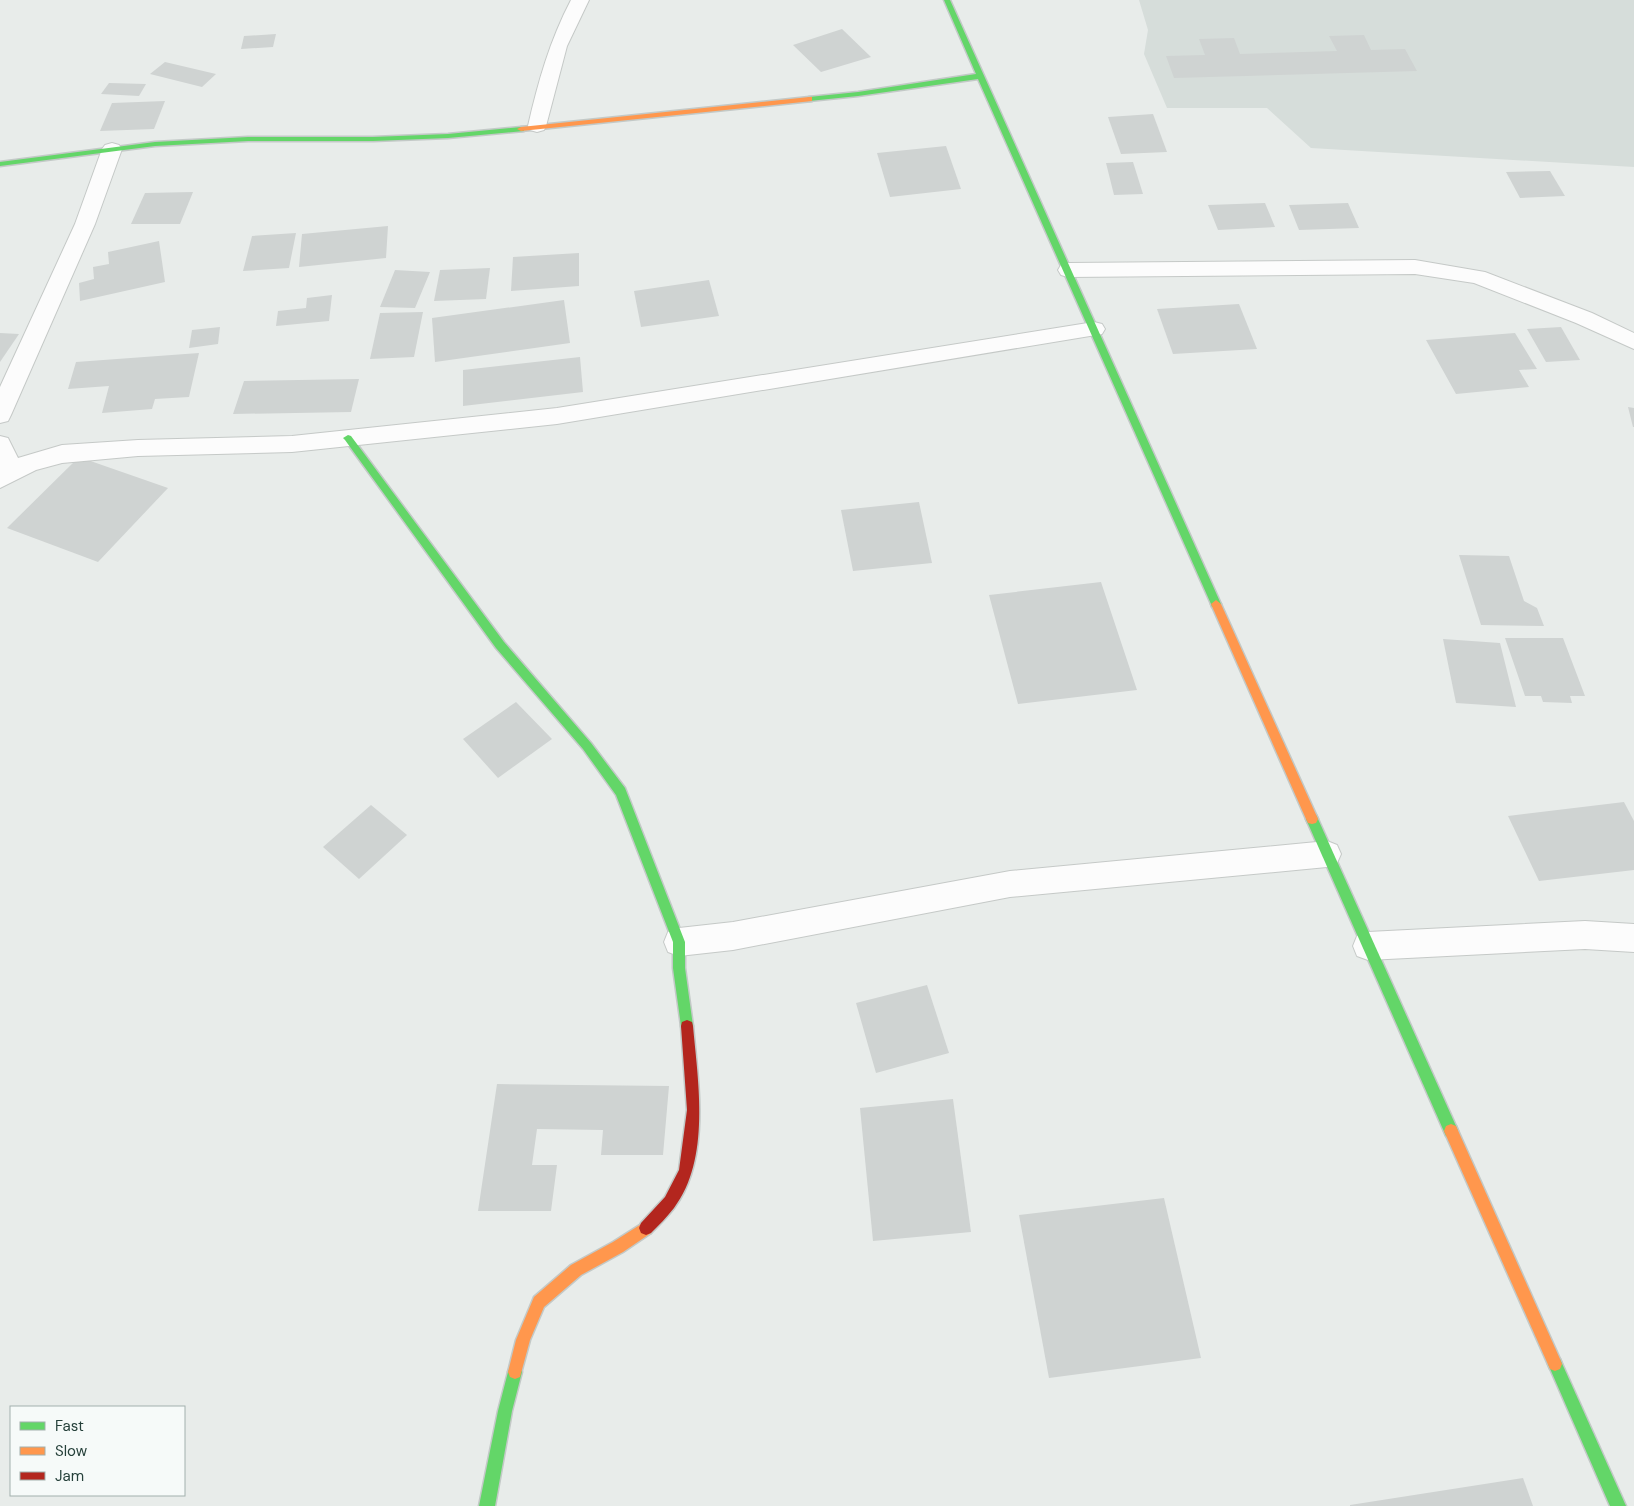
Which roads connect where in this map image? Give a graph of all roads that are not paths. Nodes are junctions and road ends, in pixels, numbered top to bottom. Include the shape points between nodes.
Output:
1 (580, 0) edge
2 (948, 0) edge
3 (981, 76) junction
4 (537, 126) junction
5 (112, 149) junction
6 (0, 164) edge
7 (1068, 270) junction
8 (1094, 329) junction
9 (1634, 342) edge
10 (0, 415) edge
11 (348, 438) junction
12 (0, 444) edge
13 (6, 475) edge
14 (1327, 854) junction
15 (1634, 938) edge
16 (679, 942) junction
17 (1368, 946) junction
18 (487, 1506) edge
19 (1618, 1506) edge

1 - 4 street via 566,24 550,66
2 - 3 street
3 - 4 street via 848,95
3 - 7 street
4 - 5 street via 448,136 248,139
5 - 6 street
5 - 10 street via 86,224
7 - 8 street
7 - 9 street via 1415,267 1478,277 1584,318
8 - 11 street via 557,416
8 - 14 street
11 - 13 street via 292,444 138,448 62,454 29,463
11 - 16 street via 500,645 587,746 621,792
12 - 13 street
14 - 16 street via 1010,884 733,936
14 - 17 street
15 - 17 street via 1585,935
16 - 18 street via 694,1110 686,1171 670,1202 646,1228 618,1248 576,1270 539,1302 523,1340 505,1410
17 - 19 street

